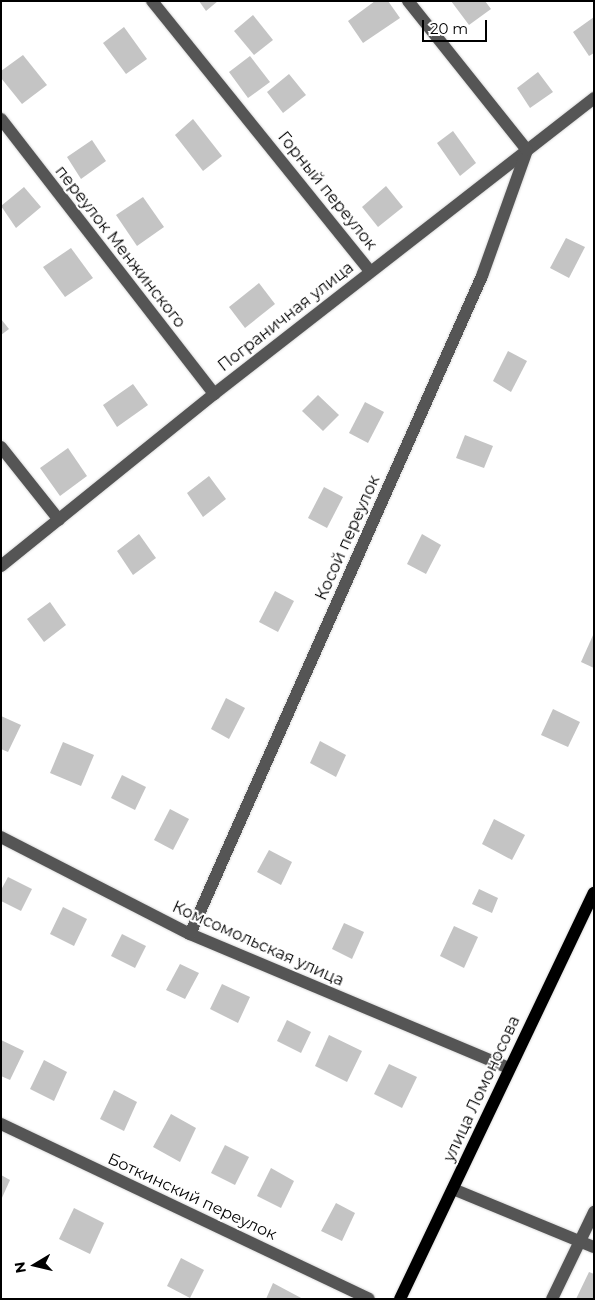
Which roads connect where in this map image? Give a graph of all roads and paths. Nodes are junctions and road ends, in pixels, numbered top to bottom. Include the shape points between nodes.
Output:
1 (153, 1) edge
2 (408, 1) edge
3 (594, 98) edge
4 (1, 119) edge
5 (526, 150) junction
6 (370, 271) junction
7 (214, 394) junction
8 (1, 447) edge
9 (59, 520) junction
10 (1, 566) edge
11 (1, 836) edge
12 (594, 893) edge
13 (190, 934) junction
14 (508, 1068) junction
15 (1, 1124) edge
16 (453, 1189) junction
17 (594, 1212) edge
18 (580, 1239) junction
19 (594, 1248) edge
20 (369, 1299) edge
21 (400, 1299) edge
22 (552, 1299) edge

1 - 6 street, Горный переулок
2 - 5 street
3 - 5 street, Пограничная улица
4 - 7 street, переулок Менжинского
5 - 6 street, Пограничная улица
5 - 13 street, Косой переулок via 482,276
6 - 7 street, Пограничная улица
7 - 9 street, Пограничная улица
8 - 9 street
9 - 10 street, Пограничная улица
11 - 13 street, Комсомольская улица
12 - 14 main road, улица Ломоносова
13 - 14 street, Комсомольская улица
14 - 16 main road, улица Ломоносова
15 - 20 street, Боткинский переулок
16 - 18 street
16 - 21 main road, улица Ломоносова
17 - 18 street
18 - 19 street
18 - 22 street

